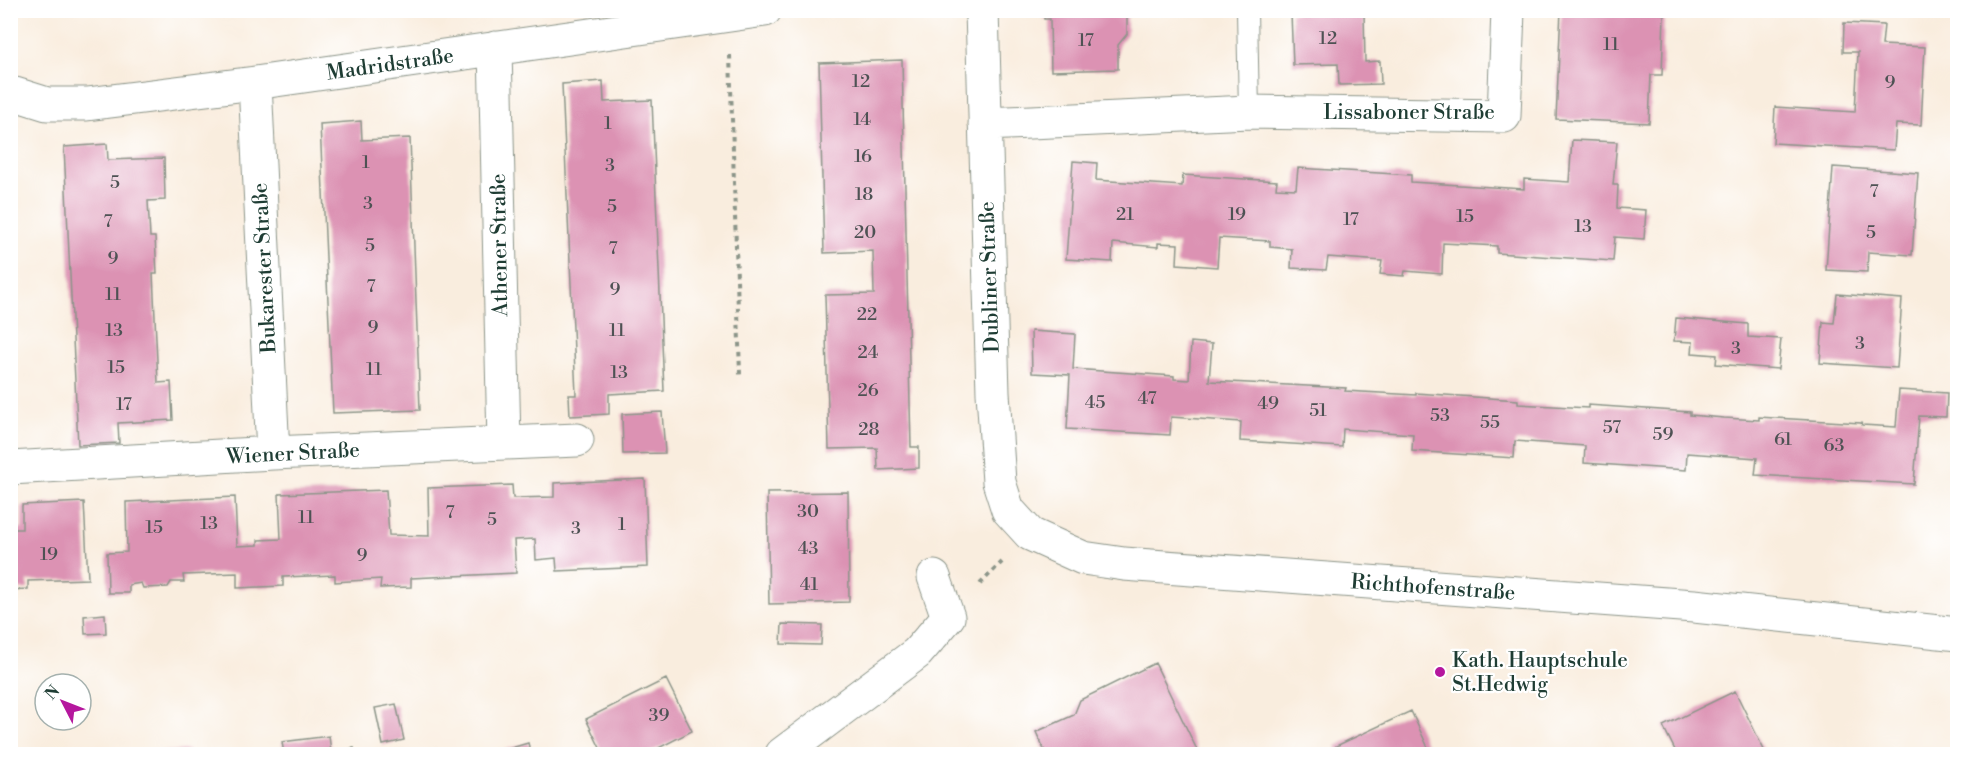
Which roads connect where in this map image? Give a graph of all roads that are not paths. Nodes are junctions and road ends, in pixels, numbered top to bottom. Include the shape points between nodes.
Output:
1 (765, 10) edge
2 (982, 10) edge
3 (1247, 10) edge
4 (1508, 10) edge
5 (495, 48) junction
6 (255, 83) junction
7 (12, 97) edge
8 (1249, 112) junction
9 (985, 124) junction
10 (576, 440) dead end
11 (504, 443) junction
12 (273, 453) junction
13 (11, 460) edge
14 (1030, 534) joint
15 (934, 577) dead end
16 (1958, 634) edge
17 (782, 754) edge

1 - 5 street, Madridstraße
2 - 9 street, Dubliner Straße
3 - 8 lane
4 - 8 street, Lissaboner Straße via 1504,116
5 - 6 street, Madridstraße
5 - 11 street, Athener Straße
6 - 7 street, Madridstraße via 87,104 47,104
6 - 12 street, Bukarester Straße
8 - 9 street, Lissaboner Straße
9 - 14 street, Dubliner Straße via 999,482 1008,510
10 - 11 street, Wiener Straße
11 - 12 street, Wiener Straße
12 - 13 street, Wiener Straße
14 - 16 street, Richthofenstraße via 1083,558 1124,564 1694,606
15 - 17 street via 948,617 917,653

